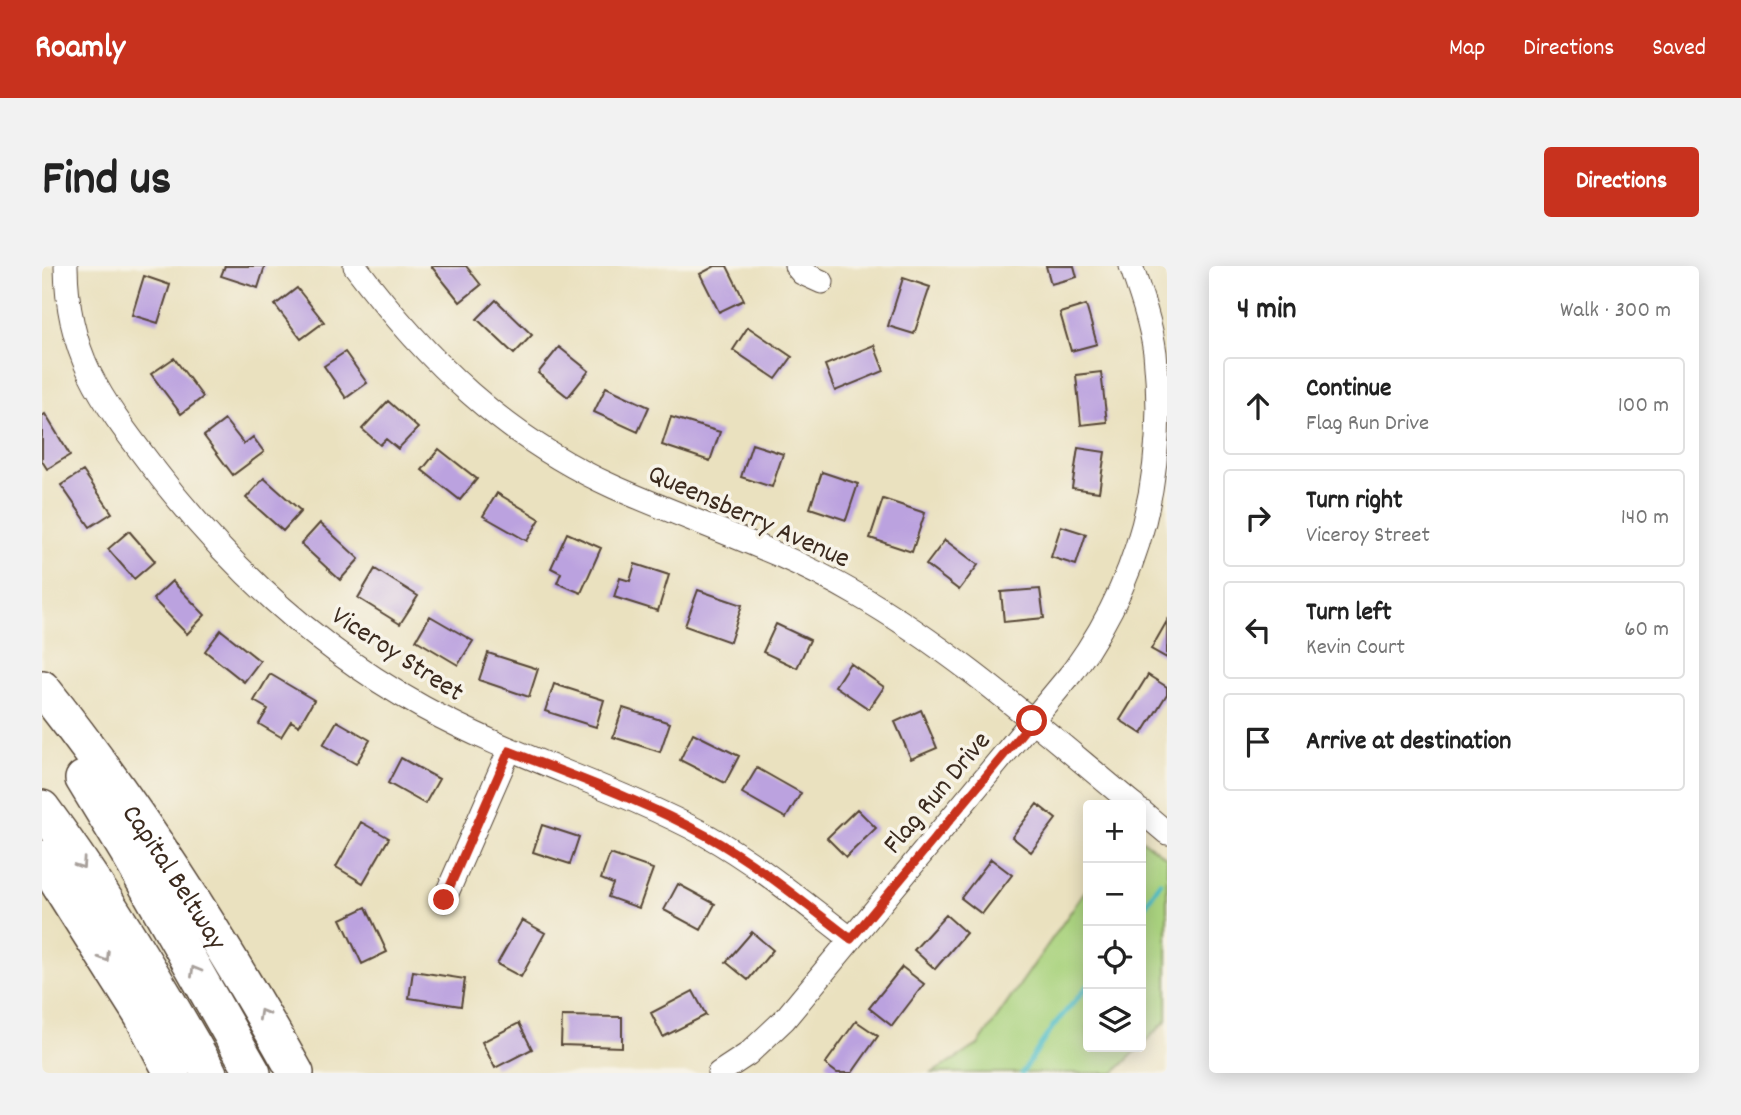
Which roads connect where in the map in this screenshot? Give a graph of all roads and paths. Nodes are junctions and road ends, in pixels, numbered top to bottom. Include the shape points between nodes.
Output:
1 (66, 266) edge
2 (355, 266) edge
3 (796, 266) edge
4 (1131, 266) edge
5 (822, 282) dead end
6 (42, 688) edge
7 (42, 716) edge
8 (1032, 721) junction
9 (509, 751) junction
10 (1128, 800) edge
11 (42, 808) edge
12 (1146, 815) edge
13 (1167, 833) edge
14 (42, 858) edge
15 (444, 900) dead end
16 (851, 939) junction
17 (172, 1073) edge
18 (209, 1073) edge
19 (253, 1073) edge
20 (296, 1073) edge
21 (719, 1073) edge

1 - 9 street, Viceroy Street via 73,330 83,363 109,409 183,508 256,584 330,646 422,707
2 - 8 street, Queensberry Avenue via 430,357 471,396 522,434 613,486 744,539 856,593 952,656
3 - 5 street
4 - 8 street, Flag Run Drive via 1146,313 1159,386 1155,487 1132,569 1115,606 1093,643
20 -> 6 highway, Capital Beltway via 155,841
19 -> 7 highway via 128,853
8 - 10 street, Queensberry Avenue
8 - 16 street, Flag Run Drive
9 - 15 street
9 - 16 street, Viceroy Street via 650,807 707,836 759,867
11 -> 18 highway via 107,901
12 - 13 street
14 -> 17 highway via 142,1016
16 - 21 street, Flag Run Drive via 763,1042

